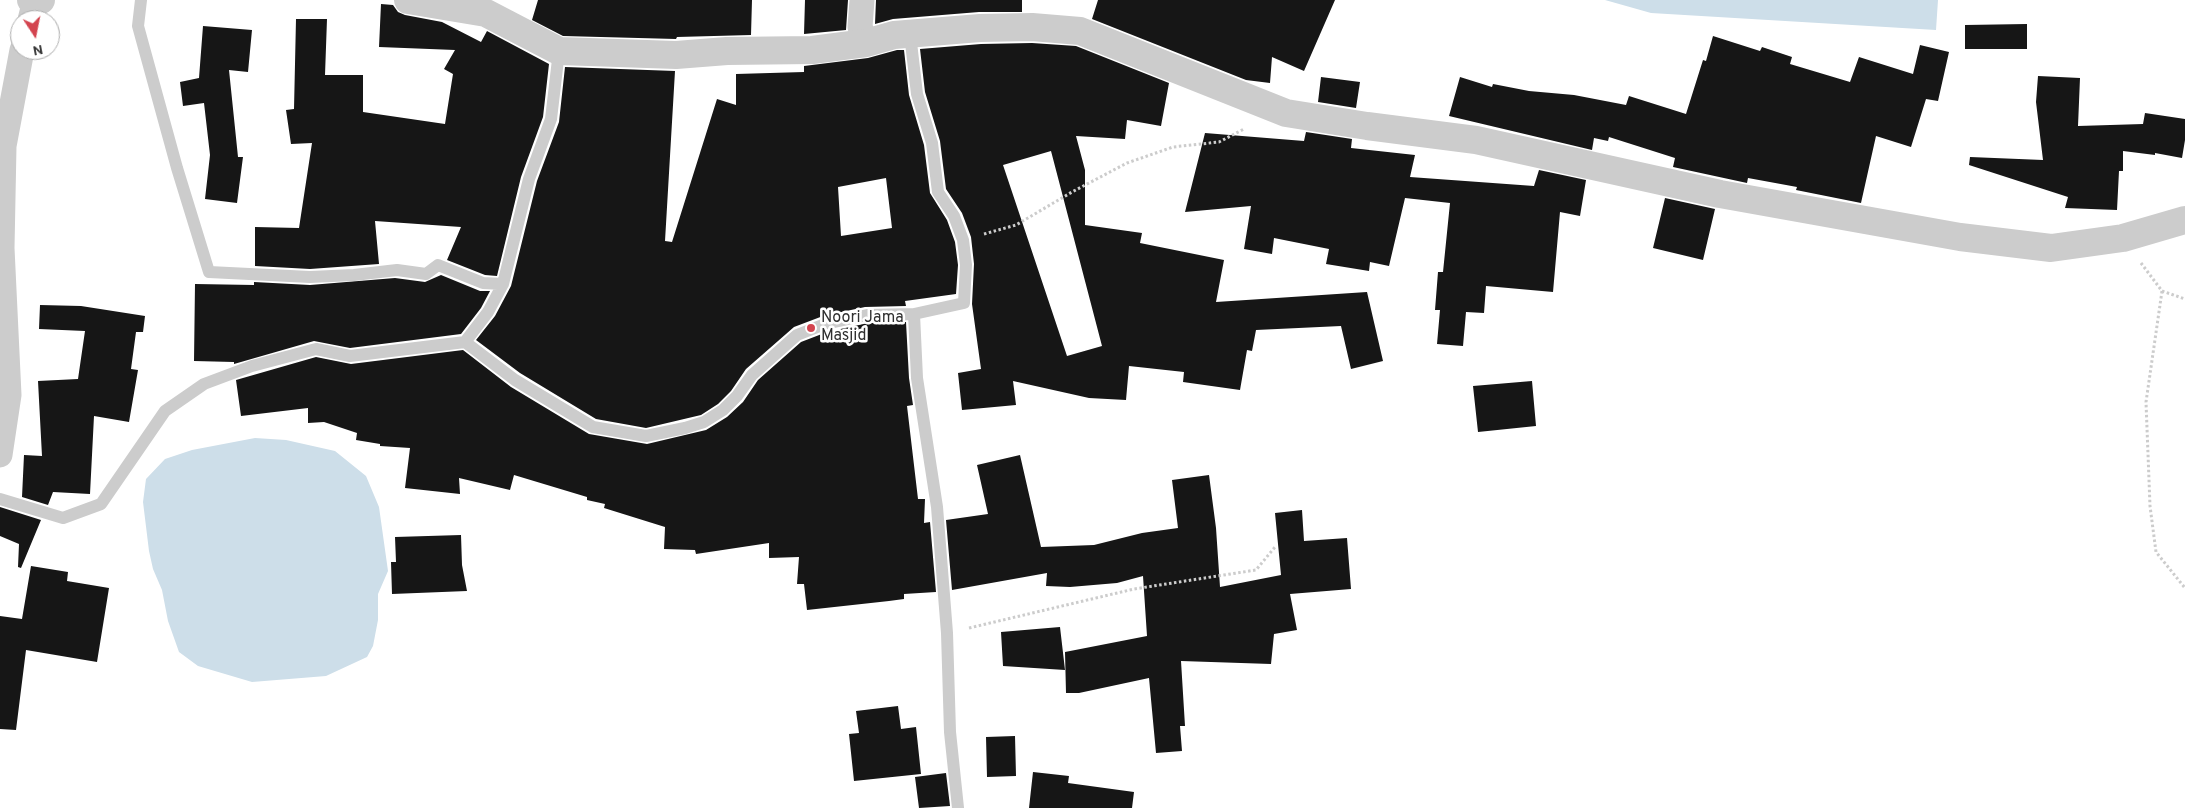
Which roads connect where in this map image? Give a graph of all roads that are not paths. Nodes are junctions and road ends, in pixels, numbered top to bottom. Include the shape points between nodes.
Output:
1 (141, 0) edge
2 (408, 0) edge
3 (862, 0) edge
4 (910, 34) junction
5 (866, 43) junction
6 (559, 51) junction
7 (20, 60) edge
8 (2185, 220) edge
9 (503, 284) junction
10 (914, 314) junction
11 (465, 342) junction
12 (0, 455) edge
13 (0, 499) edge
14 (958, 808) edge

1 - 9 lane via 138,26 209,272 310,278 398,270 426,274 438,266 483,283
2 - 6 street via 486,13
3 - 5 street via 860,27
4 - 5 street
4 - 8 street via 1032,27 1080,31 1286,113 1476,140 1720,194 1960,237 2051,248 2123,238
4 - 10 lane via 917,94 932,143 938,192 954,216 963,240 966,265 964,303
5 - 6 street via 812,50 676,55
6 - 9 lane via 551,119 529,178
7 - 12 street via 4,146 2,248 9,395
9 - 11 lane via 488,312
10 - 11 lane via 867,315 824,324 797,335 752,375 723,410 704,422 646,436 593,427 515,380
10 - 14 lane via 917,378 937,507 947,633 950,732
11 - 13 lane via 350,356 316,349 252,366 204,384 165,411 102,504 63,518

